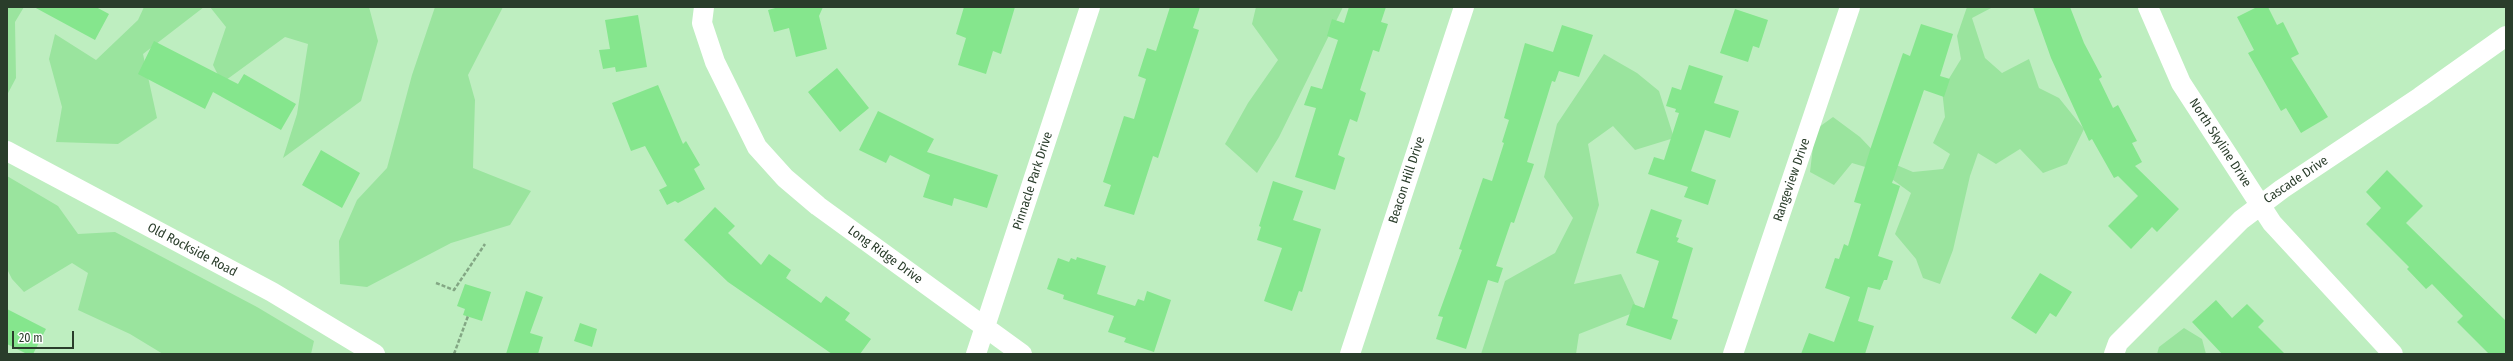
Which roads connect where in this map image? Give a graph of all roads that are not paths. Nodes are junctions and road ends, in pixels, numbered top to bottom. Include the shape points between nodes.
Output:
1 (704, 7) edge
2 (1090, 7) edge
3 (1464, 7) edge
4 (1850, 7) edge
5 (2148, 7) edge
6 (2506, 36) edge
7 (7, 151) edge
8 (2260, 205) junction
9 (985, 328) junction
10 (375, 354) edge
11 (976, 354) edge
12 (1022, 354) edge
13 (1350, 354) edge
14 (1733, 354) edge
15 (2114, 354) edge
16 (2393, 354) edge

1 - 9 street, Long Ridge Drive via 702,23 715,62 757,147 785,178 818,206
2 - 9 street, Pinnacle Park Drive
3 - 13 street, Beacon Hill Drive
4 - 14 street, Rangeview Drive
5 - 8 street, North Skyline Drive via 2181,83
6 - 8 street, Cascade Drive
7 - 10 street, Old Rockside Road via 272,292
8 - 15 street, Cascade Drive via 2240,220 2118,343
8 - 16 street, North Skyline Drive via 2272,223
9 - 11 street, Pinnacle Park Drive
9 - 12 street, Long Ridge Drive

